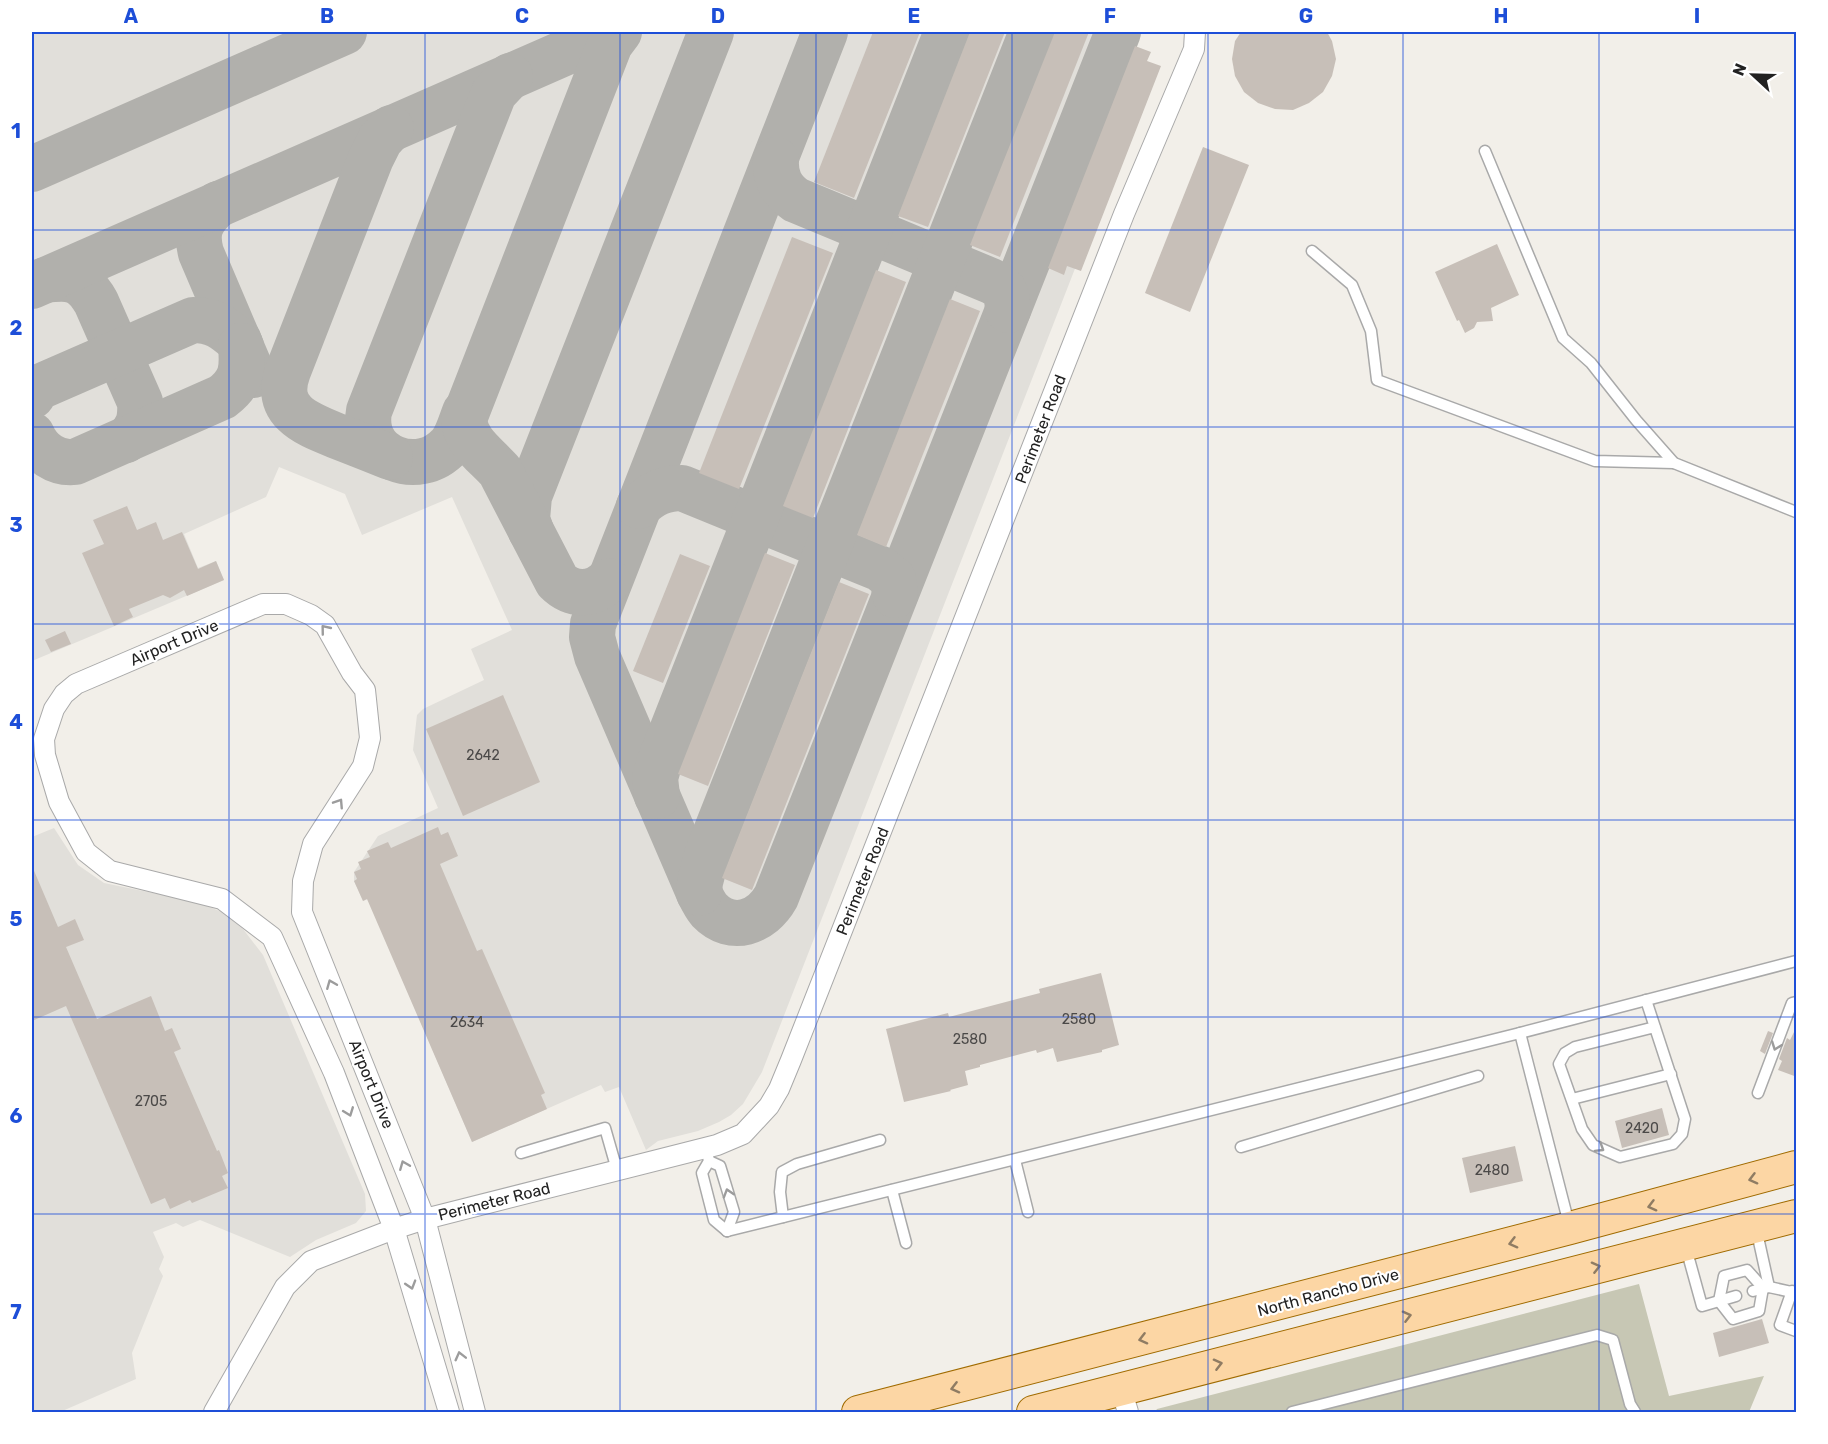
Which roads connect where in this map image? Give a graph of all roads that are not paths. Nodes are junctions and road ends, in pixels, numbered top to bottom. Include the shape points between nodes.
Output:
1 (1195, 32) edge
2 (1485, 151) dead end
3 (1312, 251) dead end
4 (1674, 463) junction
5 (1797, 512) edge
6 (1797, 961) edge
7 (1646, 1000) junction
8 (1797, 1002) edge
9 (1655, 1027) junction
10 (1520, 1033) junction
11 (1671, 1074) junction
12 (1478, 1076) dead end
13 (1758, 1093) dead end
14 (1572, 1099) junction
15 (880, 1140) dead end
16 (1241, 1147) dead end
17 (520, 1153) dead end
18 (707, 1154) junction
19 (1016, 1160) junction
20 (1797, 1167) edge
21 (617, 1170) junction
22 (892, 1190) junction
23 (1028, 1212) dead end
24 (783, 1217) junction
25 (425, 1219) junction
26 (1781, 1224) edge
27 (1570, 1228) junction
28 (394, 1229) junction
29 (727, 1231) junction
30 (906, 1243) dead end
31 (1685, 1245) junction
32 (1762, 1289) junction
33 (1794, 1292) edge
34 (1736, 1296) dead end
35 (1719, 1301) junction
36 (1220, 1320) junction
37 (1797, 1331) edge
38 (1124, 1401) edge
39 (214, 1413) edge
40 (449, 1413) edge
41 (475, 1413) edge
42 (858, 1413) edge
43 (1033, 1413) edge
44 (1292, 1413) edge
45 (1635, 1413) edge

1 - 18 street, Perimeter Road via 1194,50 1124,214 779,1089 743,1134
2 - 4 lane via 1563,338 1591,363
3 - 4 lane via 1352,285 1371,331 1377,381 1595,461
4 - 5 lane
6 - 7 lane
7 - 9 lane
7 - 10 lane
8 -> 13 lane via 1792,1003
9 - 11 lane
9 - 14 lane via 1565,1053 1559,1064
10 - 19 lane
10 - 27 lane
11 - 14 lane
14 -> 11 lane via 1582,1129 1593,1145 1603,1151 1620,1157 1673,1144 1682,1134 1685,1119
12 - 16 lane
15 - 24 lane via 782,1172
17 - 21 lane via 605,1128
18 - 21 street, Perimeter Road
18 - 29 lane via 702,1173 714,1220
29 -> 18 lane via 734,1212 720,1166
19 - 22 lane
19 - 23 lane
20 -> 27 main road, North Rancho Drive
21 - 25 street, Perimeter Road
22 - 24 lane
22 - 30 lane
24 - 29 lane
25 - 28 street, Perimeter Road
25 -> 28 street, Airport Drive via 302,912 303,881 313,844 363,766 370,738 365,690 325,625 286,604 264,604 76,684 54,709 44,739 45,755 59,801 86,852 110,871 222,899 273,937 334,1073
41 -> 25 street, Airport Drive
26 - 31 main road
26 - 32 lane
27 -> 36 main road, North Rancho Drive
28 - 39 street, Perimeter Road via 311,1261 285,1287
28 -> 40 street, Airport Drive
31 - 35 lane via 1702,1306
38 -> 31 main road
32 - 33 lane
32 - 35 lane via 1759,1311 1742,1317 1733,1319
32 - 35 lane via 1747,1270 1724,1276
33 - 37 lane via 1780,1324
34 - 35 lane
36 - 38 main road via 1200,1347 1164,1360
36 -> 42 main road, North Rancho Drive
38 - 43 main road
44 - 45 lane via 1597,1335 1613,1340

